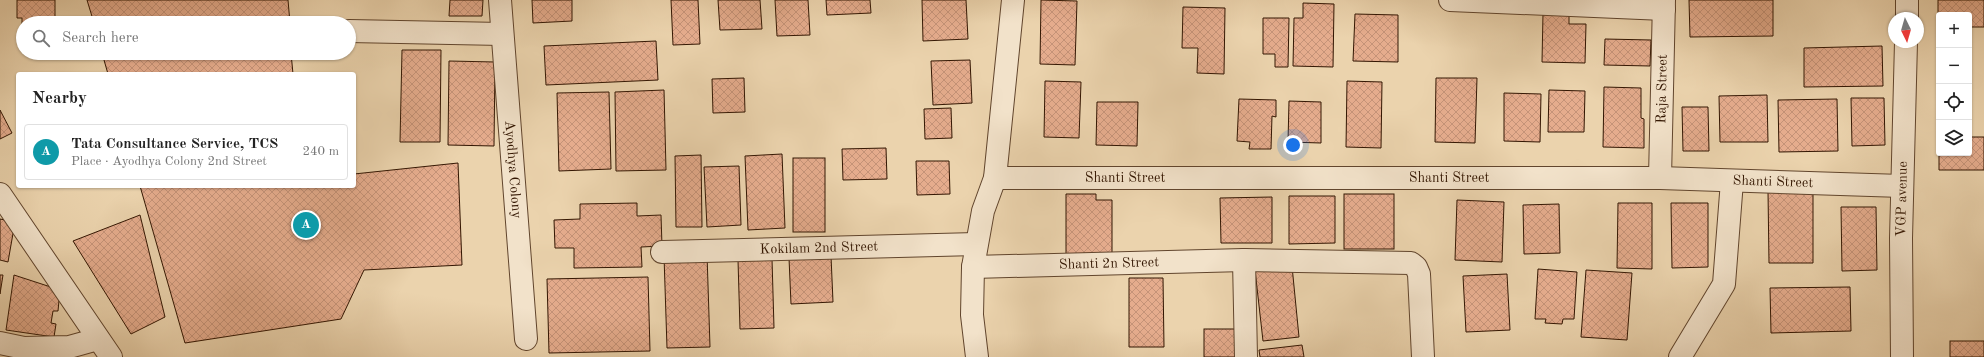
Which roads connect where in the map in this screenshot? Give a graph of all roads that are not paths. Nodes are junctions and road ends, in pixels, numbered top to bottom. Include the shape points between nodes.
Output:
1 (500, 0) edge
2 (1014, 0) edge
3 (1450, 0) edge
4 (1907, 0) edge
5 (1664, 4) edge
6 (1907, 12) edge
7 (356, 31) edge
8 (502, 34) junction
9 (1906, 48) edge
10 (995, 178) junction
11 (1660, 178) junction
12 (1732, 181) junction
13 (1902, 186) junction
14 (0, 194) edge
15 (8, 214) edge
16 (976, 244) junction
17 (662, 252) dead end
18 (1244, 260) junction
19 (973, 267) junction
20 (98, 339) junction
21 (526, 339) dead end
22 (0, 343) edge
23 (111, 357) edge
24 (977, 357) edge
25 (1246, 357) edge
26 (1423, 357) edge
27 (1680, 357) edge
28 (1902, 357) edge

1 - 8 street, Ayodhya Colony
2 - 10 street
3 - 5 street
4 - 6 street
5 - 11 street, Raja Street
7 - 8 street
8 - 21 street, Ayodhya Colony
9 - 13 street, VGP avenue
10 - 11 street, Shanti Street
10 - 16 street via 983,211
11 - 12 street, Shanti Street
12 - 13 street, Shanti Street
12 - 27 street via 1724,284
13 - 28 street, VGP avenue
14 - 15 street
15 - 20 street
16 - 17 street, Kokilam 2nd Street
16 - 19 street
18 - 19 street, Shanti 2n Street
18 - 25 street
18 - 26 street, Shanti 2n Street via 1411,263 1419,274
19 - 24 street via 972,315
20 - 22 street via 69,347 24,348
20 - 23 street

